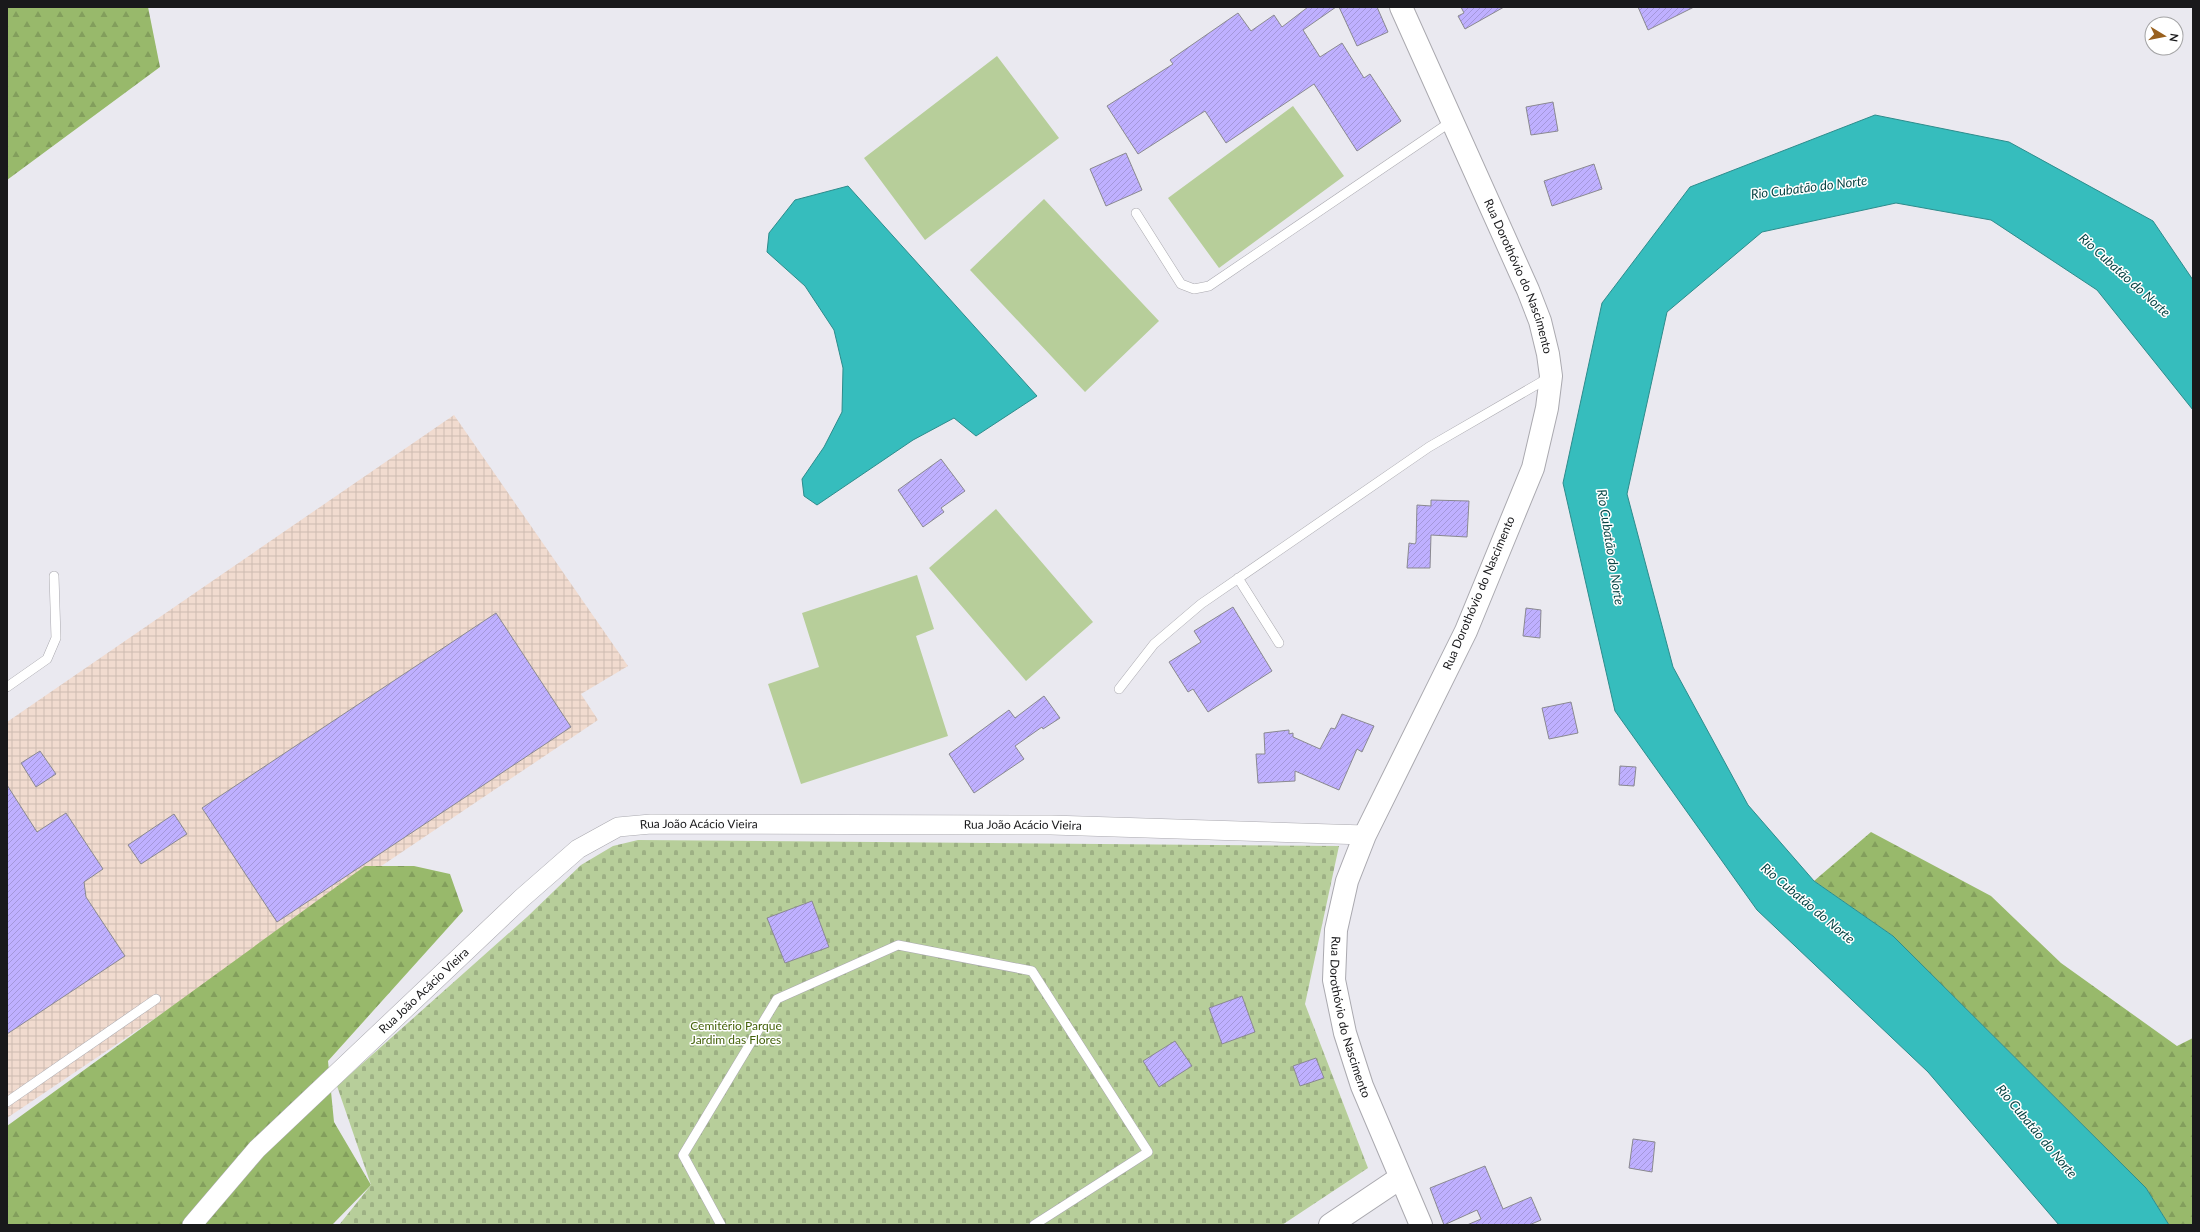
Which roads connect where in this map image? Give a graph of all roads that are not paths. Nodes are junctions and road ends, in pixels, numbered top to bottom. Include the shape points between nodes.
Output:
1 (1401, 7) edge
2 (1453, 120) junction
3 (1136, 213) dead end
4 (1551, 376) junction
5 (54, 576) dead end
6 (1238, 578) junction
7 (1279, 643) dead end
8 (7, 687) edge
9 (1119, 689) dead end
10 (1365, 835) junction
11 (156, 999) dead end
12 (7, 1102) edge
13 (1400, 1178) junction
14 (192, 1225) edge
15 (721, 1225) edge
16 (1034, 1225) edge
17 (1330, 1225) edge
18 (1421, 1225) edge

1 - 2 street, Rua Dorothóvio do Nascimento
2 - 3 lane via 1209,286 1194,289 1181,284
2 - 4 street, Rua Dorothóvio do Nascimento via 1540,321
4 - 6 lane via 1429,447
4 - 10 street, Rua Dorothóvio do Nascimento via 1547,408 1533,468 1466,631
5 - 8 lane via 56,638 47,659
6 - 7 lane
6 - 9 lane via 1200,604 1154,644
10 - 13 street, Rua Dorothóvio do Nascimento via 1340,907 1333,957 1334,980 1352,1057
10 - 14 street, Rua João Acácio Vieira via 1043,825 651,824 618,827 578,849 510,908 257,1149
11 - 12 lane
13 - 17 street
13 - 18 street, Rua Dorothóvio do Nascimento
15 - 16 lane via 683,1155 777,999 898,945 1032,971 1148,1152

